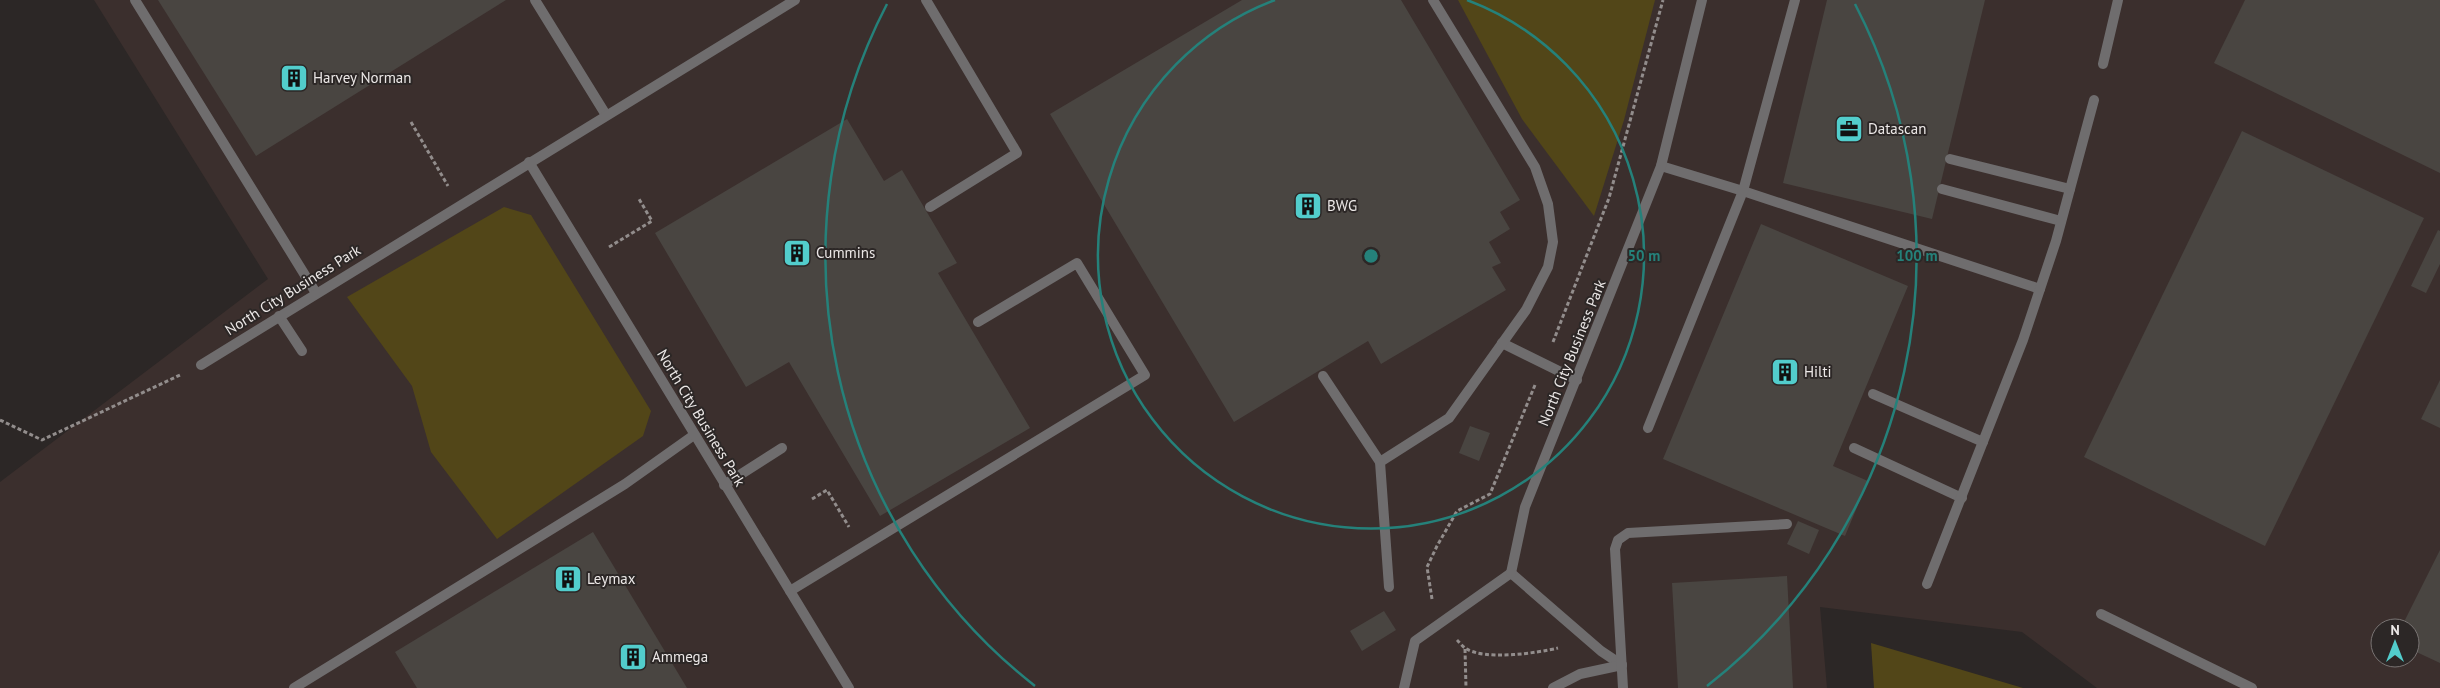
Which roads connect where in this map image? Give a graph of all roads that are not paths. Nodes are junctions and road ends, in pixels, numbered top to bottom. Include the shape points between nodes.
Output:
1 (135, 0) edge
2 (535, 0) edge
3 (795, 0) edge
4 (926, 0) edge
5 (1433, 0) edge
6 (1702, 0) edge
7 (1795, 0) edge
8 (2118, 0) edge
9 (2103, 64) dead end
10 (2094, 100) dead end
11 (606, 115) junction
12 (1950, 159) dead end
13 (529, 162) junction
14 (1661, 166) junction
15 (1942, 189) dead end
16 (2070, 189) junction
17 (1743, 191) junction
18 (930, 207) dead end
19 (2061, 221) junction
20 (2040, 289) junction
21 (316, 293) junction
22 (279, 316) junction
23 (978, 322) dead end
24 (1502, 343) junction
25 (302, 351) dead end
26 (201, 364) road end
27 (1322, 376) dead end
28 (1577, 380) junction
29 (1873, 394) dead end
30 (1648, 428) dead end
31 (694, 435) junction
32 (1983, 442) junction
33 (782, 448) dead end
34 (1854, 448) dead end
35 (1380, 462) junction
36 (724, 485) junction
37 (1962, 498) junction
38 (1787, 524) dead end
39 (1511, 573) junction
40 (1927, 584) dead end
41 (1389, 588) dead end
42 (790, 591) junction
43 (2101, 614) dead end
44 (1622, 665) junction
45 (294, 688) edge
46 (849, 688) edge
47 (1404, 688) edge
48 (1553, 688) edge
49 (1623, 688) edge
50 (2252, 688) edge

1 - 21 street
2 - 11 street
3 - 11 street, North City Business Park
4 - 18 street via 1017,152
5 - 24 street via 1535,167 1548,204 1553,242 1548,267 1526,310
6 - 14 street, North City Business Park
7 - 17 street
8 - 9 street
10 - 16 street
11 - 13 street, North City Business Park
12 - 16 street
13 - 21 street, North City Business Park
13 - 31 street, North City Business Park
14 - 17 street
14 - 28 street, North City Business Park
15 - 19 street
16 - 19 street
17 - 20 street
17 - 30 street
19 - 20 street
20 - 32 street
21 - 22 street, North City Business Park
22 - 25 street
22 - 26 street, North City Business Park
23 - 42 street via 1077,262 1145,376
24 - 28 street
24 - 35 street via 1448,418
27 - 35 street
28 - 39 street, North City Business Park via 1526,507
29 - 32 street
31 - 36 street, North City Business Park
31 - 45 street via 625,484
32 - 37 street
33 - 36 street
34 - 37 street
35 - 41 street
36 - 42 street, North City Business Park
37 - 40 street
38 - 44 street via 1628,533 1618,540 1615,549
39 - 44 street via 1601,651
39 - 47 street via 1416,641
42 - 46 street, North City Business Park
43 - 50 street
44 - 48 street via 1580,674
44 - 49 street

